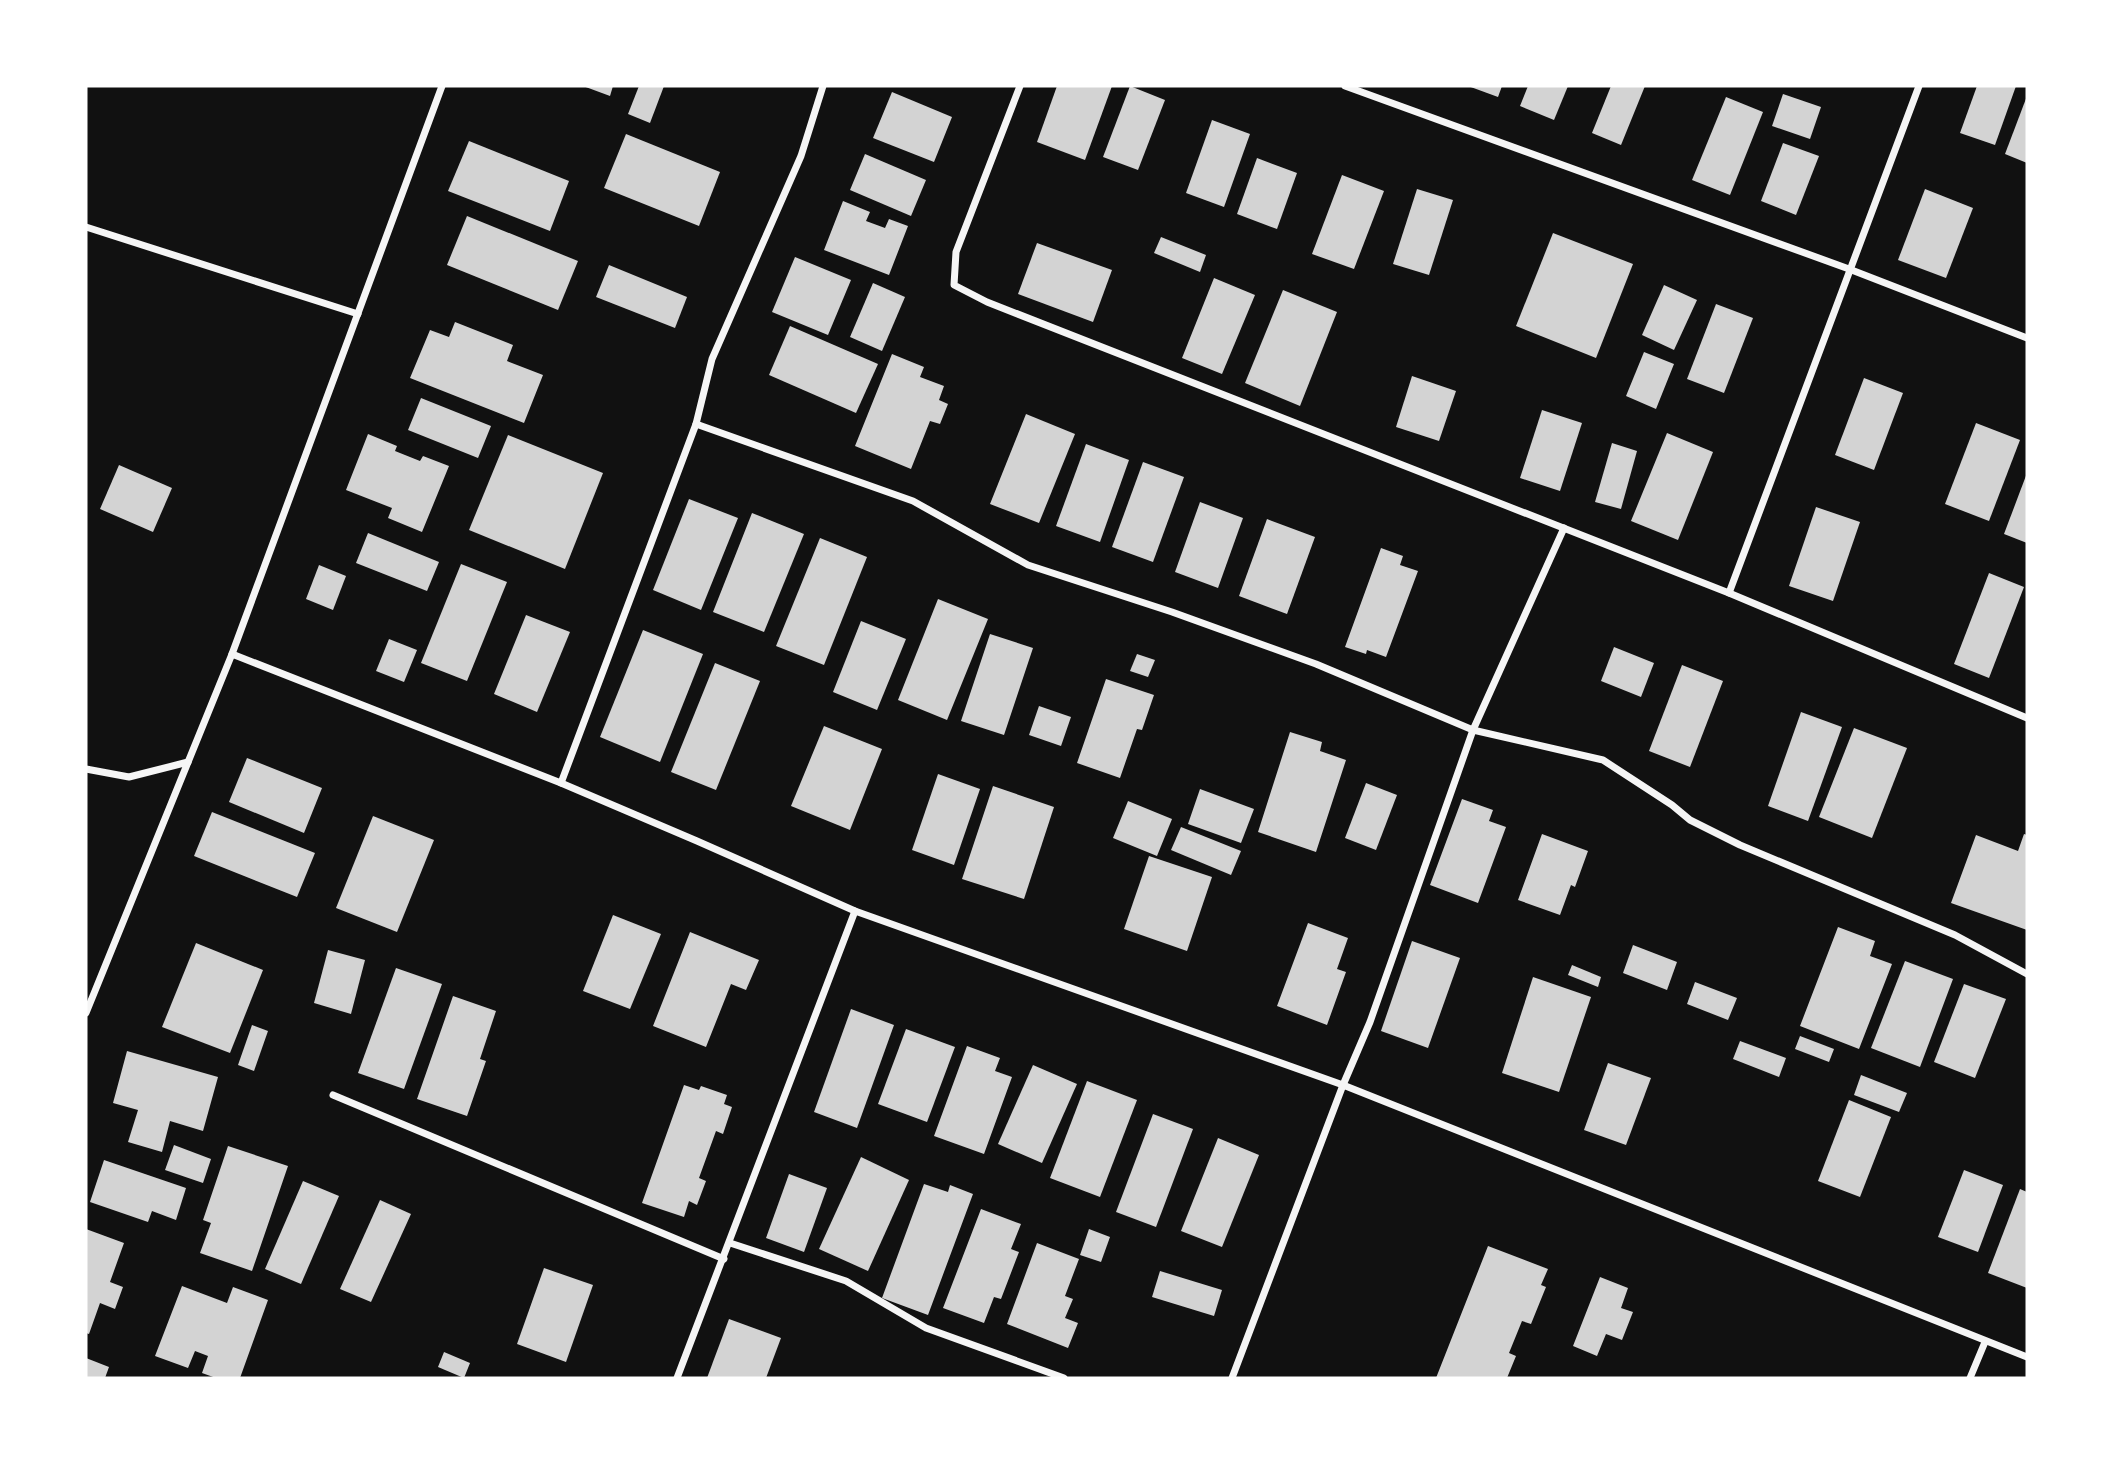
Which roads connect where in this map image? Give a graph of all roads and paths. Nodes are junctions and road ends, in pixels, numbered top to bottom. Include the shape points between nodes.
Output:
1 (442, 86) edge
2 (823, 86) edge
3 (1020, 86) edge
4 (1345, 86) edge
5 (1919, 86) edge
6 (86, 227) edge
7 (1849, 269) junction
8 (358, 314) junction
9 (2027, 338) edge
10 (696, 424) junction
11 (1564, 528) junction
12 (1729, 593) junction
13 (232, 654) junction
14 (2027, 718) edge
15 (1473, 730) junction
16 (188, 762) junction
17 (86, 769) edge
18 (561, 783) junction
19 (855, 911) junction
20 (2027, 974) edge
21 (86, 1013) edge
22 (1343, 1085) junction
23 (333, 1095) dead end
24 (730, 1243) junction
25 (724, 1259) junction
26 (1985, 1342) junction
27 (2027, 1357) edge
28 (677, 1378) edge
29 (1064, 1378) edge
30 (1232, 1378) edge
31 (1970, 1378) edge

1 - 8 street
2 - 10 street via 801,156 712,359
3 - 11 street via 956,252 954,285 987,302
4 - 7 street
5 - 7 street
6 - 8 street
7 - 9 street
7 - 12 street
8 - 13 street
10 - 15 street via 913,502 1028,565 1316,664
10 - 18 street
11 - 12 street
11 - 15 street
12 - 14 street
13 - 16 street
13 - 18 street
15 - 20 street via 1603,760 1690,820 1955,935
15 - 22 street via 1370,1022
16 - 17 street via 130,777
16 - 21 street
18 - 19 street
19 - 22 street
19 - 24 street
22 - 26 street
22 - 30 street
23 - 25 street
24 - 25 street
24 - 29 street via 846,1281 926,1328
25 - 28 street
26 - 27 street
26 - 31 street

